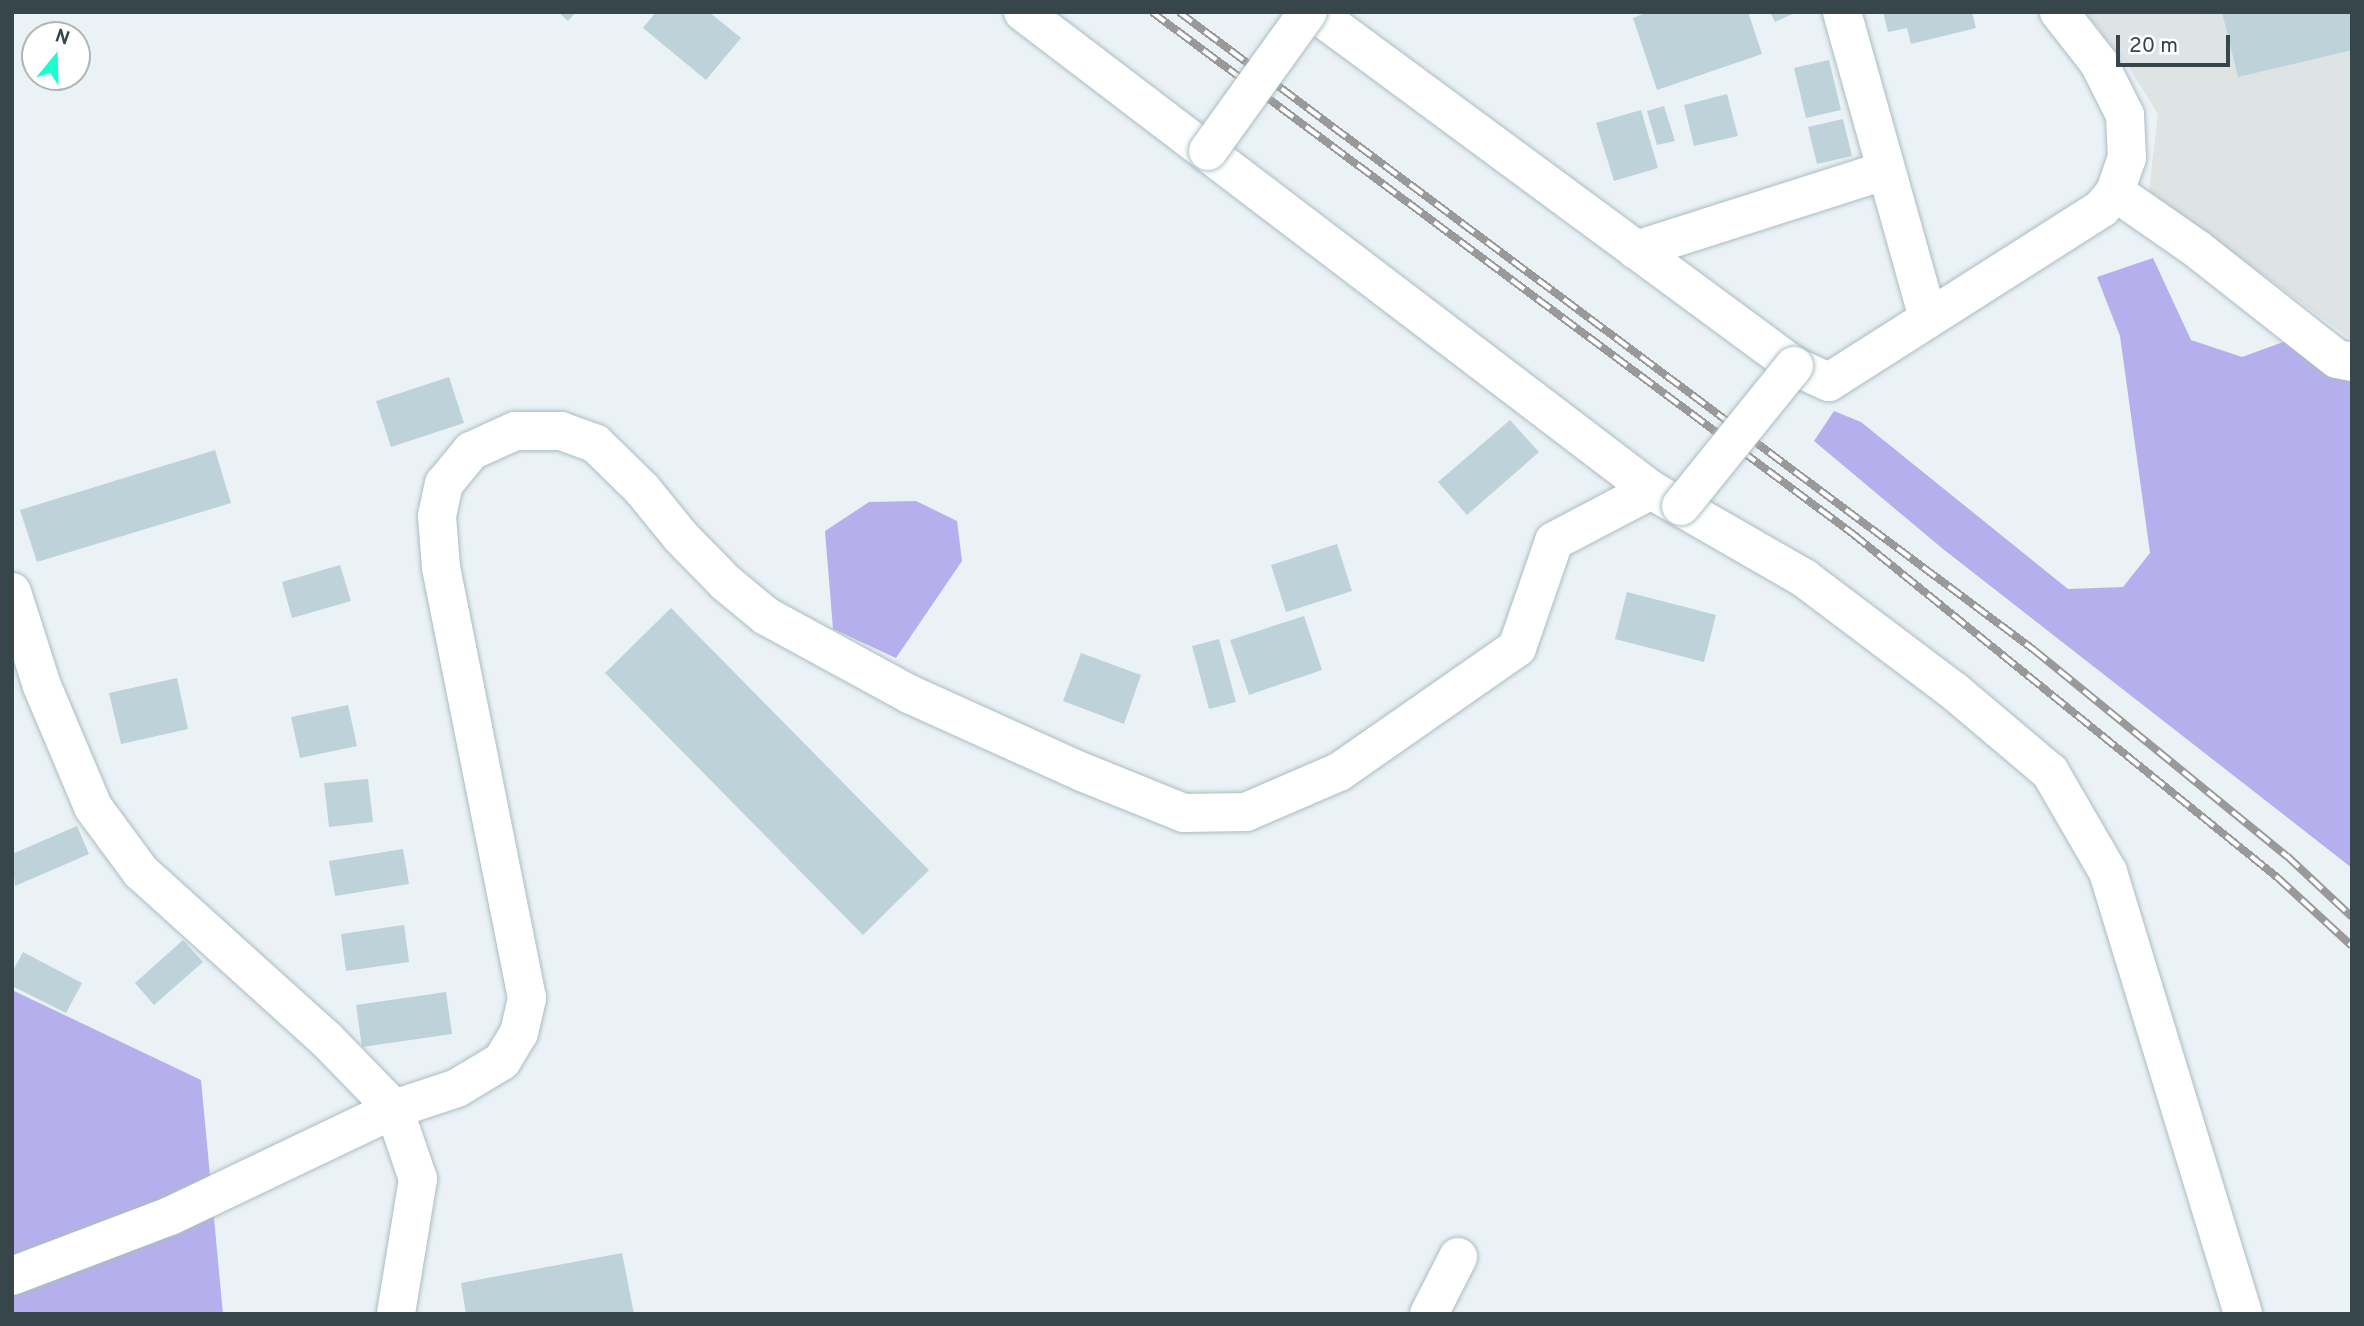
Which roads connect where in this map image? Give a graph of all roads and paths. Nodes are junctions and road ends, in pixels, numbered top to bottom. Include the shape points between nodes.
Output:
1 (1023, 12) edge
2 (1308, 12) edge
3 (1314, 12) edge
4 (1842, 12) edge
5 (2059, 12) edge
6 (1208, 151) junction
7 (1886, 170) junction
8 (2115, 192) junction
9 (1636, 250) junction
10 (1928, 318) junction
11 (2352, 362) edge
12 (1794, 366) junction
13 (1666, 498) junction
14 (12, 592) edge
15 (394, 1109) junction
16 (1458, 1257) dead end
17 (12, 1276) edge
18 (396, 1314) edge
19 (1429, 1314) edge
20 (2243, 1314) edge

1 - 6 street
2 - 6 street, bridge
3 - 9 street
4 - 7 street
5 - 8 street via 2099,63 2125,115 2127,158
6 - 13 street
7 - 9 street
7 - 10 street
8 - 10 street via 2102,208
8 - 11 street via 2197,249 2337,359
9 - 12 street
10 - 12 street via 1829,382
12 - 13 street, bridge
13 - 15 street via 1554,541 1517,648 1339,772 1246,812 1184,813 909,694 766,615 717,574 596,444 561,431 516,431 471,451 444,484 437,516 441,567 527,998 519,1032 502,1061 457,1087
13 - 20 street via 1804,578 1954,691 2050,772 2108,872
14 - 15 street via 42,685 93,807 141,872 326,1039
15 - 17 street via 170,1216
15 - 18 street via 418,1179
16 - 19 street

